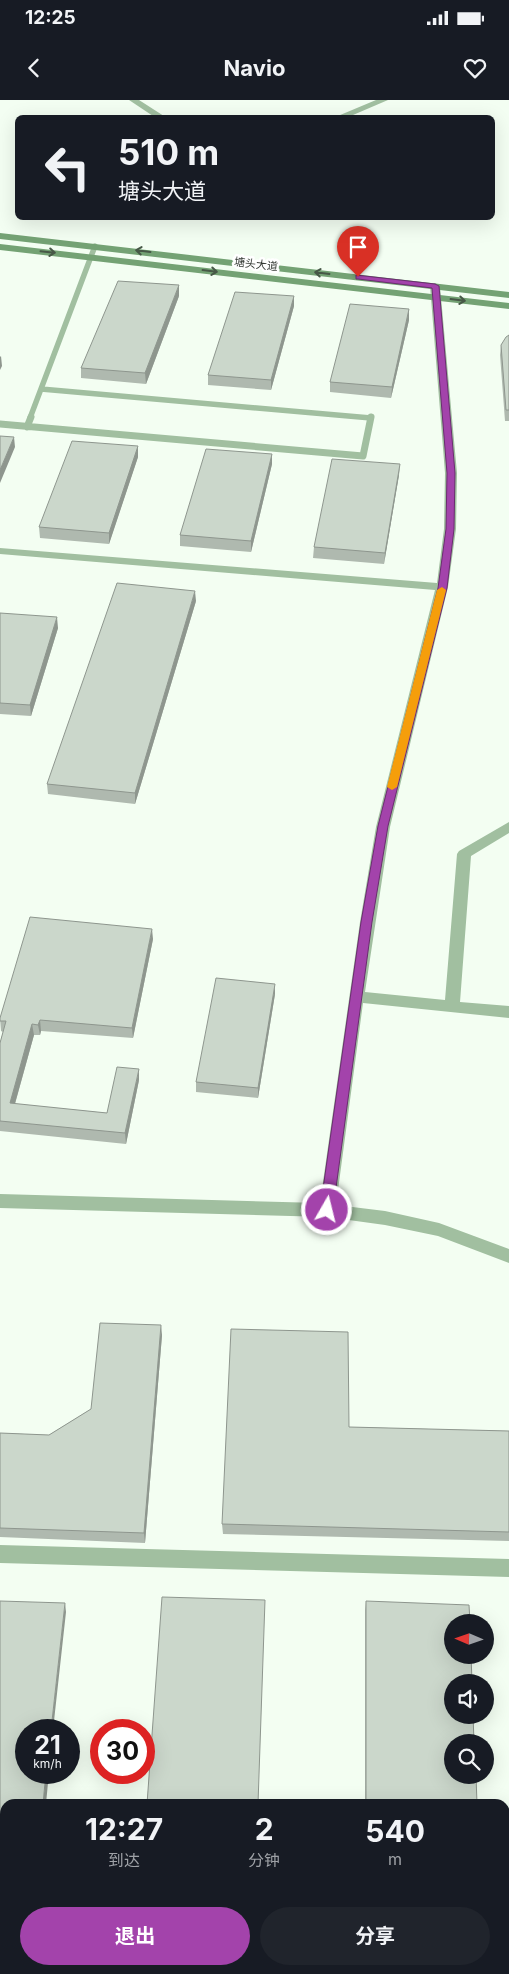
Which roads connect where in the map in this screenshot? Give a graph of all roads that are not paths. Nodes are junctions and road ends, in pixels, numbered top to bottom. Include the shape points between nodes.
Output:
1 (133, 100) edge
2 (384, 100) edge
3 (158, 115) edge
4 (345, 115) edge
5 (0, 236) edge
6 (95, 246) junction
7 (0, 247) edge
8 (91, 257) junction
9 (436, 292) junction
10 (509, 295) edge
11 (509, 306) edge
12 (41, 389) junction
13 (0, 424) edge
14 (27, 427) junction
15 (0, 552) edge
16 (442, 588) junction
17 (509, 827) edge
18 (357, 997) junction
19 (452, 1007) junction
20 (509, 1012) edge
21 (0, 1200) edge
22 (327, 1210) junction
23 (509, 1256) edge
24 (0, 1554) edge
25 (509, 1568) edge

1 - 3 street
2 - 4 street
5 - 6 main road, 塘头大道
6 - 8 lane
9 -> 6 main road, 塘头大道
7 -> 8 main road, 塘头大道
8 -> 9 main road, 塘头大道
8 - 12 lane
9 - 10 main road, 塘头大道
9 -> 11 main road, 塘头大道
9 - 16 street via 451,473 450,529
12 - 14 lane
12 - 14 lane via 371,417 363,456
13 - 14 lane
15 - 16 street
16 - 18 street via 383,826
17 - 19 street via 464,854
18 - 19 street
18 - 22 street
19 - 20 street
21 - 22 street
22 - 23 street via 439,1230
24 - 25 street

